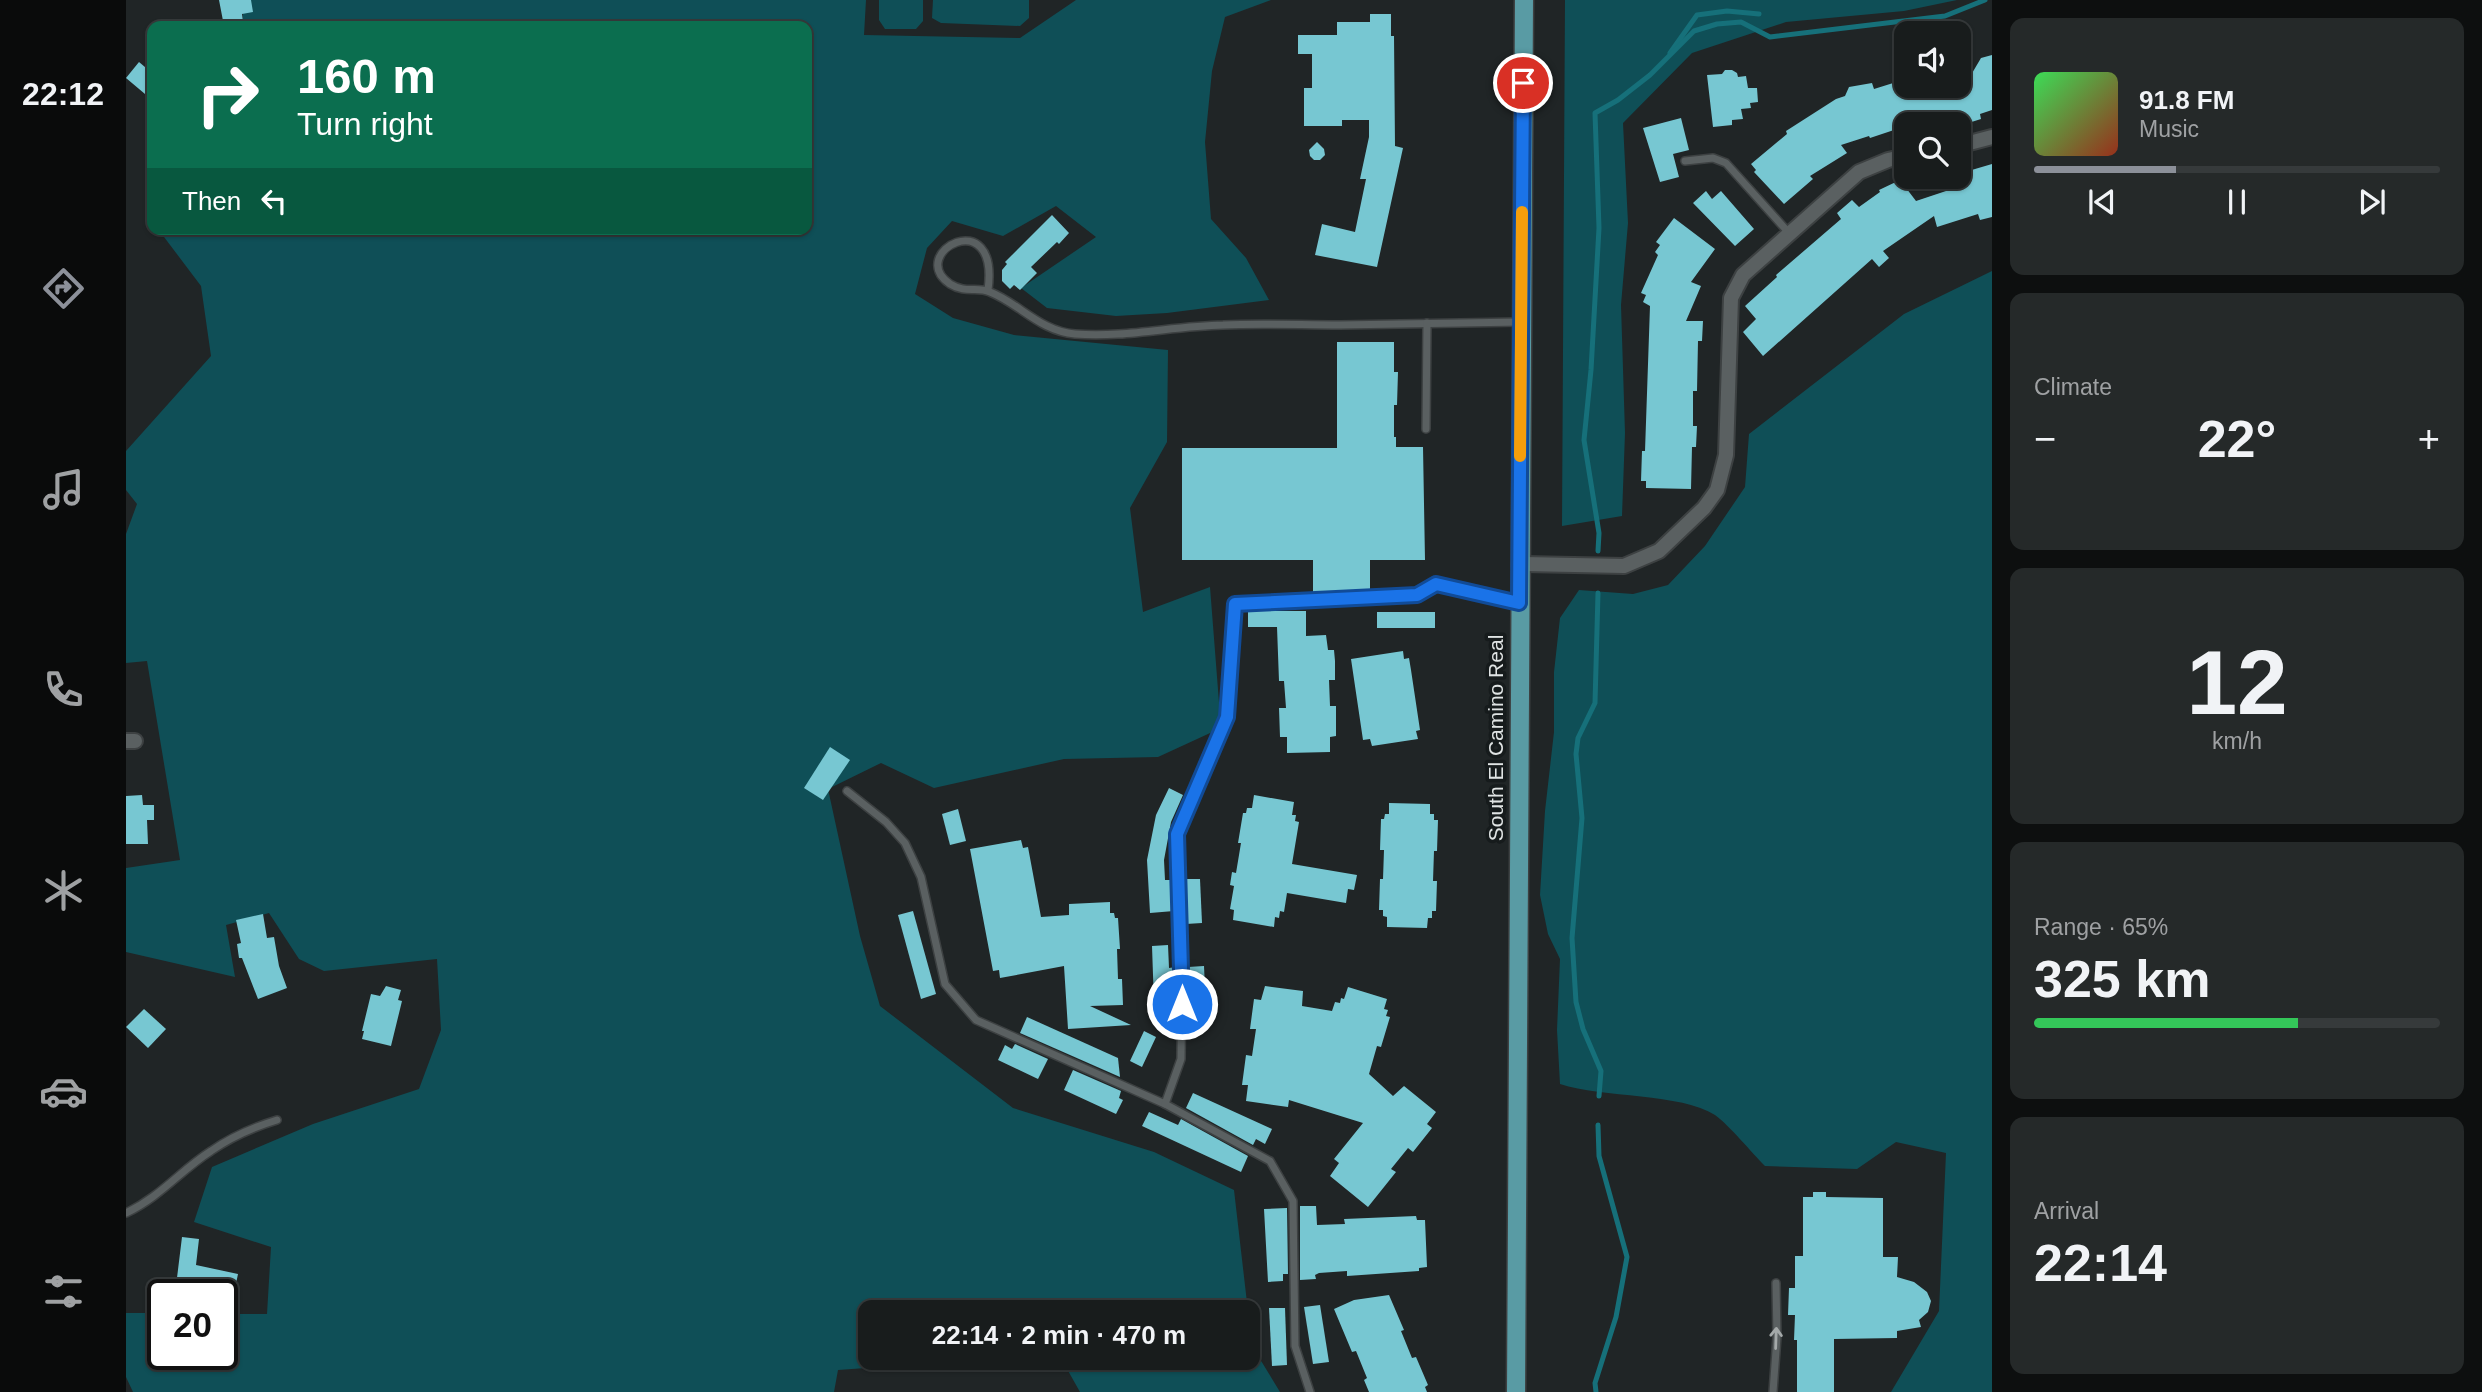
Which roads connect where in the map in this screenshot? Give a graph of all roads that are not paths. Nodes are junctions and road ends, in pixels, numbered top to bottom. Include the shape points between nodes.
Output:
1 (1524, 0) edge
2 (1992, 137) edge
3 (1971, 143) edge
4 (1894, 159) edge
5 (1685, 161) dead end
6 (1789, 233) junction
7 (988, 290) junction
8 (1521, 322) junction
9 (1427, 323) junction
10 (1426, 429) dead end
11 (1519, 564) junction
12 (1519, 603) junction
13 (847, 791) dead end
14 (1165, 1104) junction
15 (277, 1120) dead end
16 (126, 1213) edge
17 (1776, 1283) dead end
18 (1310, 1392) edge
19 (1516, 1392) edge
20 (1773, 1392) edge

1 - 8 main road, South El Camino Real
2 - 3 street
4 - 6 street via 1859,172
5 - 6 lane via 1713,158 1726,163
6 - 11 street via 1743,275 1731,298 1726,455 1717,490 1704,508 1659,551 1624,566
7 - 7 lane via 959,289 939,275 937,264 943,250 953,242 979,245 989,260
7 - 9 lane via 1051,330 1075,334 1221,325
8 - 9 lane
8 - 11 main road, South El Camino Real
9 - 10 lane
11 - 12 main road, South El Camino Real
12 - 14 lane via 1436,584 1417,595 1235,604 1227,717 1177,834 1181,1059
12 - 19 main road, South El Camino Real
13 - 14 lane via 905,843 921,877 945,984 976,1020
14 - 18 lane via 1270,1161 1293,1201 1295,1346
15 - 16 lane via 211,1151 148,1202
20 -> 17 lane

